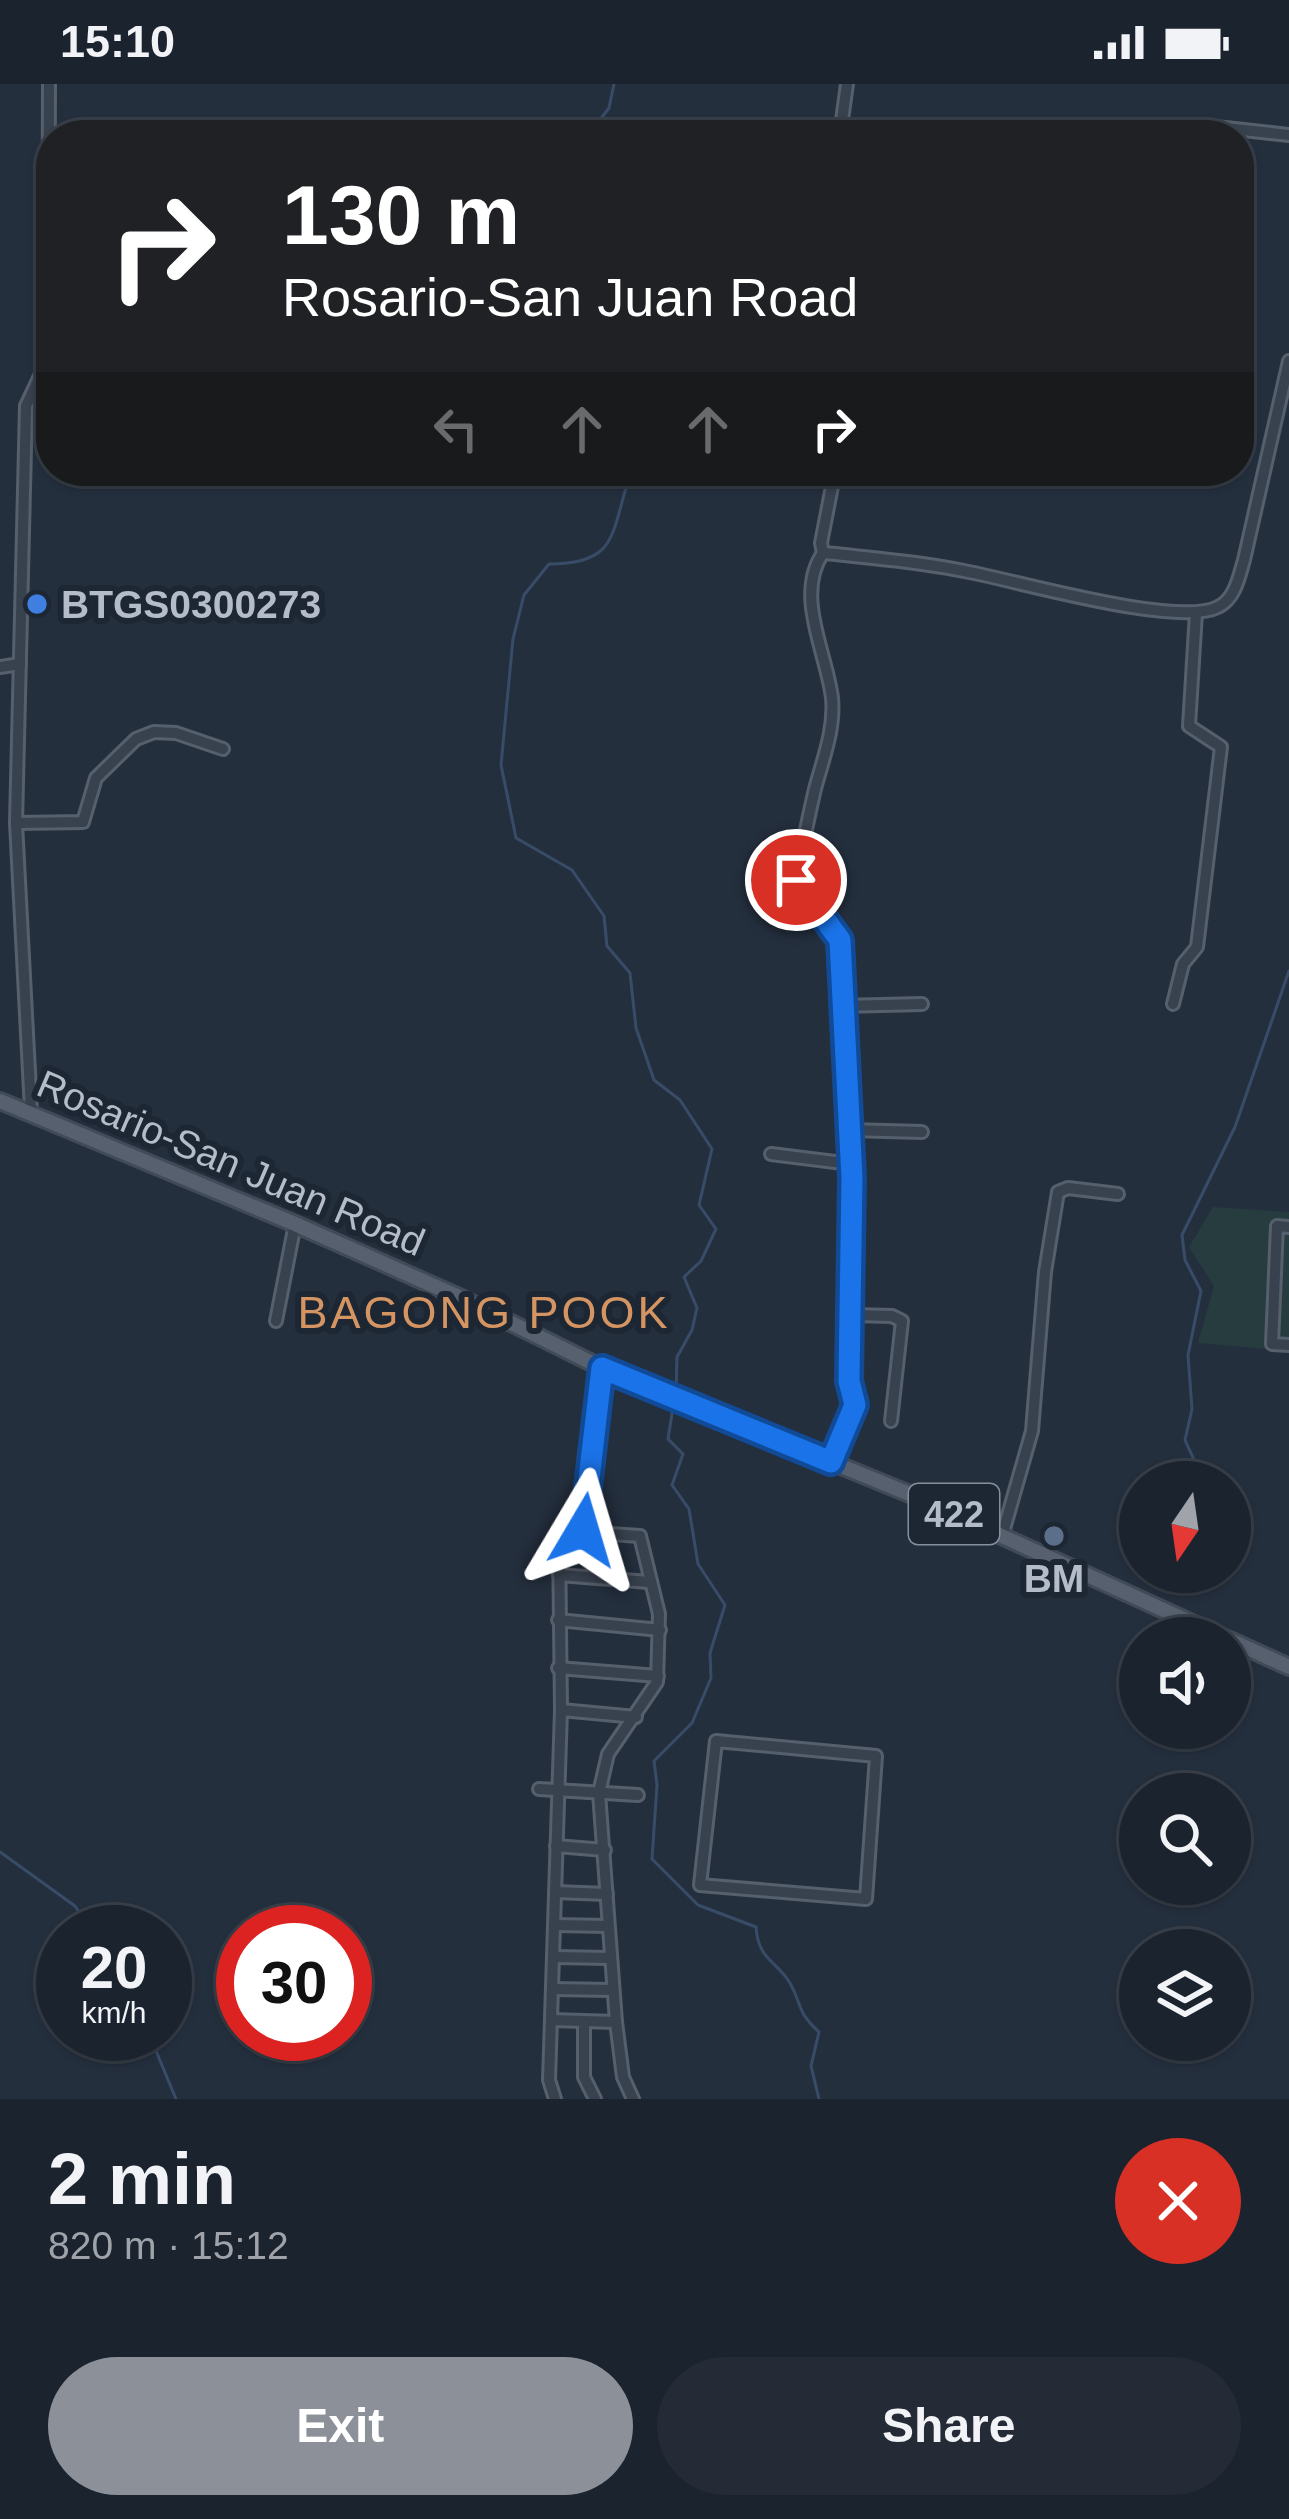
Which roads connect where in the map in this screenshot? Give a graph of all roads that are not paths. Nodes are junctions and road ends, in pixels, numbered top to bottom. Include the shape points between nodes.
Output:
1 (49, 84) edge
2 (847, 84) edge
3 (49, 120) edge
4 (842, 120) edge
5 (1254, 131) edge
6 (1289, 135) edge
7 (1289, 361) edge
8 (36, 385) edge
9 (832, 486) edge
10 (823, 554) junction
11 (1196, 613) junction
12 (20, 664) junction
13 (0, 667) edge
14 (223, 749) dead end
15 (16, 823) junction
16 (922, 1004) dead end
17 (1173, 1004) dead end
18 (841, 1006) junction
19 (0, 1101) edge
20 (31, 1110) junction
21 (849, 1130) junction
22 (922, 1132) dead end
23 (771, 1154) dead end
24 (851, 1164) junction
25 (1118, 1194) dead end
26 (296, 1224) junction
27 (1289, 1227) edge
28 (851, 1315) junction
29 (276, 1321) dead end
30 (1289, 1345) edge
31 (602, 1368) junction
32 (891, 1421) dead end
33 (831, 1462) junction
34 (587, 1531) junction
35 (1002, 1536) junction
36 (559, 1575) junction
37 (649, 1582) junction
38 (1179, 1617) edge
39 (558, 1620) junction
40 (660, 1630) junction
41 (1251, 1650) edge
42 (1289, 1667) edge
43 (558, 1668) junction
44 (658, 1676) junction
45 (561, 1710) junction
46 (636, 1717) junction
47 (539, 1789) dead end
48 (557, 1790) junction
49 (599, 1792) junction
50 (638, 1795) dead end
51 (556, 1846) junction
52 (605, 1850) junction
53 (555, 1892) junction
54 (607, 1894) junction
55 (866, 1899) joint
56 (555, 1924) junction
57 (608, 1926) junction
58 (554, 1957) junction
59 (610, 1958) junction
60 (552, 1990) junction
61 (613, 1990) junction
62 (551, 2020) junction
63 (616, 2022) junction
64 (584, 2023) junction
65 (555, 2099) edge
66 (595, 2099) edge
67 (633, 2099) edge

1 - 3 street
2 - 4 street
5 - 6 street
7 - 11 street via 1236,586 1217,608
8 - 12 street via 26,406
9 - 10 street
10 - 11 street
10 - 18 street via 812,593 831,732 796,880 840,940
11 - 17 street via 1189,727 1220,747 1197,947 1183,964
12 - 13 street
12 - 15 street
14 - 15 street via 154,732 96,778 83,822
15 - 20 street
16 - 18 street
18 - 21 street
19 - 20 main road, Rosario-San Juan Road / 422
20 - 26 main road, Rosario-San Juan Road / 422
21 - 22 street
21 - 24 street
23 - 24 street
24 - 28 street
25 - 35 street via 1058,1192 1032,1431
26 - 29 street
26 - 31 main road, Rosario-San Juan Road / 422
27 - 30 street via 1277,1226 1272,1344
28 - 32 street via 902,1321
28 - 33 street via 855,1405
31 - 33 main road, Rosario-San Juan Road / 422
31 - 34 street via 583,1508
33 - 35 main road, Rosario-San Juan Road / 422
34 - 36 street via 560,1537
34 - 37 street via 640,1537
35 - 38 main road, Rosario-San Juan Road / 422
36 - 37 street
36 - 39 street
37 - 40 street
39 - 40 street
39 - 43 street
40 - 44 street
41 - 42 main road, Rosario-San Juan Road / 422
43 - 44 street
43 - 45 street
44 - 46 street
45 - 46 street
45 - 48 street
46 - 49 street via 608,1754
47 - 48 street
48 - 49 street
48 - 51 street
49 - 50 street
49 - 52 street
51 - 52 street
51 - 53 street
52 - 54 street
53 - 54 street
53 - 56 street
54 - 57 street
55 - 55 street via 876,1756 716,1741 700,1885
56 - 57 street
56 - 58 street
57 - 59 street
58 - 59 street
58 - 60 street
59 - 61 street
60 - 61 street
60 - 62 street
61 - 63 street
62 - 64 street
62 - 65 street
63 - 64 street
63 - 67 street
64 - 66 street via 584,2077

